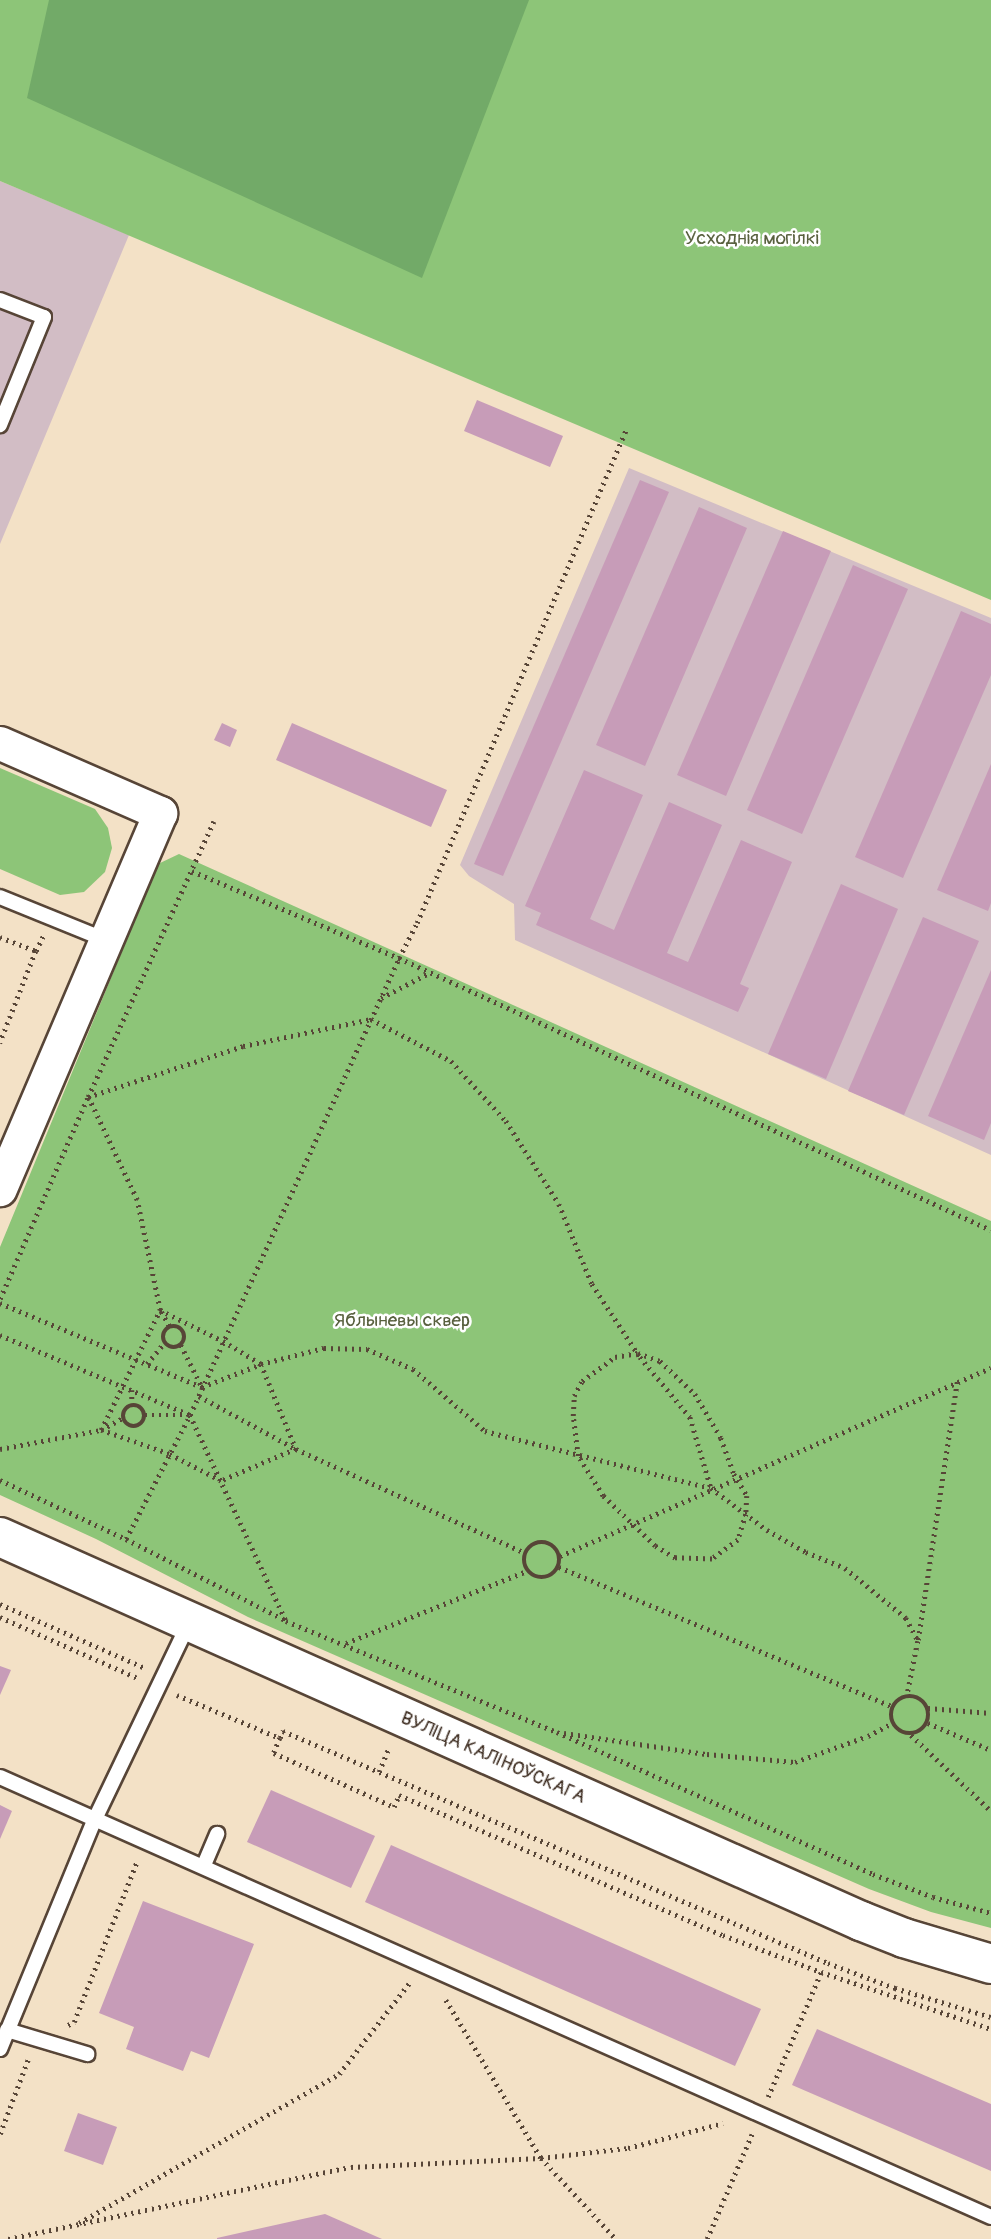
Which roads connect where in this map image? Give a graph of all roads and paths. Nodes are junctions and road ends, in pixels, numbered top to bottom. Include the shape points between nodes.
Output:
1 (0, 300) edge
2 (0, 425) edge
3 (626, 430) dead end
4 (0, 743) edge
5 (214, 821) dead end
6 (192, 871) junction
7 (0, 897) edge
8 (0, 937) edge
9 (106, 940) junction
10 (399, 958) junction
11 (430, 973) junction
12 (381, 999) junction
13 (371, 1019) junction
14 (0, 1043) edge
15 (88, 1097) junction
16 (0, 1189) edge
17 (991, 1230) edge
18 (0, 1301) edge
19 (160, 1310) junction
20 (169, 1326) junction
21 (0, 1335) edge
22 (223, 1341) junction
23 (164, 1342) junction
24 (181, 1345) junction
25 (638, 1353) junction
26 (135, 1359) junction
27 (146, 1364) junction
28 (261, 1364) junction
29 (991, 1368) edge
30 (957, 1382) junction
31 (120, 1385) junction
32 (202, 1387) junction
33 (132, 1390) junction
34 (199, 1396) junction
35 (132, 1405) junction
36 (145, 1415) junction
37 (190, 1415) junction
38 (123, 1418) junction
39 (101, 1430) junction
40 (0, 1449) edge
41 (296, 1449) junction
42 (169, 1454) junction
43 (578, 1456) junction
44 (736, 1477) junction
45 (0, 1480) edge
46 (221, 1481) junction
47 (711, 1488) junction
48 (746, 1514) junction
49 (634, 1522) junction
50 (0, 1537) edge
51 (126, 1539) junction
52 (525, 1553) junction
53 (560, 1556) junction
54 (559, 1567) junction
55 (527, 1571) junction
56 (0, 1604) edge
57 (0, 1617) edge
58 (286, 1621) junction
59 (190, 1622) junction
60 (918, 1641) junction
61 (346, 1643) junction
62 (162, 1682) junction
63 (907, 1696) junction
64 (893, 1707) junction
65 (928, 1708) junction
66 (991, 1713) edge
67 (892, 1723) junction
68 (928, 1723) junction
69 (557, 1732) junction
70 (911, 1734) junction
71 (280, 1738) junction
72 (991, 1750) edge
73 (0, 1777) edge
74 (404, 1784) junction
75 (399, 1795) junction
76 (991, 1811) edge
77 (95, 1819) junction
78 (218, 1834) dead end
79 (145, 1840) junction
80 (204, 1866) junction
81 (991, 1913) edge
82 (424, 1964) junction
83 (991, 1964) edge
84 (991, 2017) edge
85 (991, 2029) edge
86 (7, 2030) junction
87 (36, 2039) junction
88 (0, 2049) edge
89 (87, 2054) dead end
90 (761, 2113) junction
91 (0, 2134) edge
92 (541, 2158) junction
93 (991, 2217) edge
94 (79, 2223) junction
95 (8, 2239) edge
96 (616, 2239) edge

1 - 2 lane via 44,317
3 - 10 path
4 - 9 street via 160,813
5 - 6 path
6 - 10 path
6 - 15 path
7 - 9 lane
8 - 14 path via 36,951
9 - 16 street
10 - 11 path
10 - 12 path
11 - 12 path
11 - 17 path
12 - 13 path
13 - 15 path via 243,1045
13 - 22 path
13 - 25 path via 451,1061 506,1121 559,1204 592,1284
15 - 18 path
15 - 19 path via 137,1200
18 - 26 path
19 - 20 path
19 - 22 path
19 - 26 path
20 - 23 path
20 - 24 path via 184,1332
21 - 31 path
22 - 28 path
22 - 32 path
23 - 24 path via 170,1347
23 - 27 path
24 - 32 path
25 - 43 path via 615,1357 582,1381 574,1396
25 - 44 path via 660,1361 695,1394 721,1438
25 - 47 path via 690,1417
26 - 27 path
26 - 31 path
27 - 32 path
28 - 32 path
28 - 41 path
28 - 43 path via 324,1348 367,1349 413,1369 485,1431
29 - 30 path
30 - 44 path
30 - 60 path
31 - 33 path
31 - 39 path
32 - 34 path
33 - 35 path
33 - 37 path
34 - 37 path
34 - 41 path
35 - 36 path
35 - 38 path
36 - 37 path
36 - 38 path via 137,1427 126,1425
37 - 42 path
37 - 46 path
38 - 39 path
39 - 40 path
39 - 42 path
41 - 46 path
41 - 52 path
42 - 46 path
42 - 51 path
43 - 47 path
43 - 49 path via 603,1496
44 - 47 path
44 - 48 path via 747,1496
45 - 51 path
46 - 58 path
47 - 48 path
47 - 49 path
48 - 49 path via 738,1540 712,1559 675,1559 655,1546
48 - 60 path via 796,1546 845,1568 906,1618
49 - 53 path
50 - 59 main road, ВУЛІЦА КАЛІНОЎСКАГА
51 - 58 path
52 - 53 path via 543,1542 554,1546
52 - 55 path
53 - 54 path
54 - 55 path via 547,1578
54 - 64 path
55 - 61 path
56 - 62 path
57 - 62 path
58 - 61 path
59 - 62 lane
59 - 83 main road, ВУЛІЦА КАЛІНОЎСКАГА via 861,1921
60 - 63 path
61 - 69 path
62 - 71 path
62 - 77 lane
63 - 64 path
63 - 65 path via 920,1698
64 - 67 path
65 - 66 path
65 - 68 path
67 - 69 path via 869,1736 794,1762
67 - 70 path via 900,1732
68 - 70 path
68 - 72 path
69 - 81 path via 884,1878
70 - 76 path
71 - 74 path via 283,1731
71 - 75 path via 274,1753 394,1807
73 - 77 lane
74 - 75 path
74 - 84 path via 816,1958
75 - 85 path via 723,1935
77 - 79 lane
77 - 86 lane
78 - 80 lane
79 - 80 lane
79 - 87 path via 74,2022
80 - 82 lane
82 - 90 lane
82 - 92 path
82 - 94 path via 339,2074
86 - 87 lane
86 - 88 lane
87 - 89 lane
87 - 91 path
90 - 92 path via 628,2148
90 - 93 lane
92 - 94 path via 351,2167
92 - 96 path
94 - 95 path

